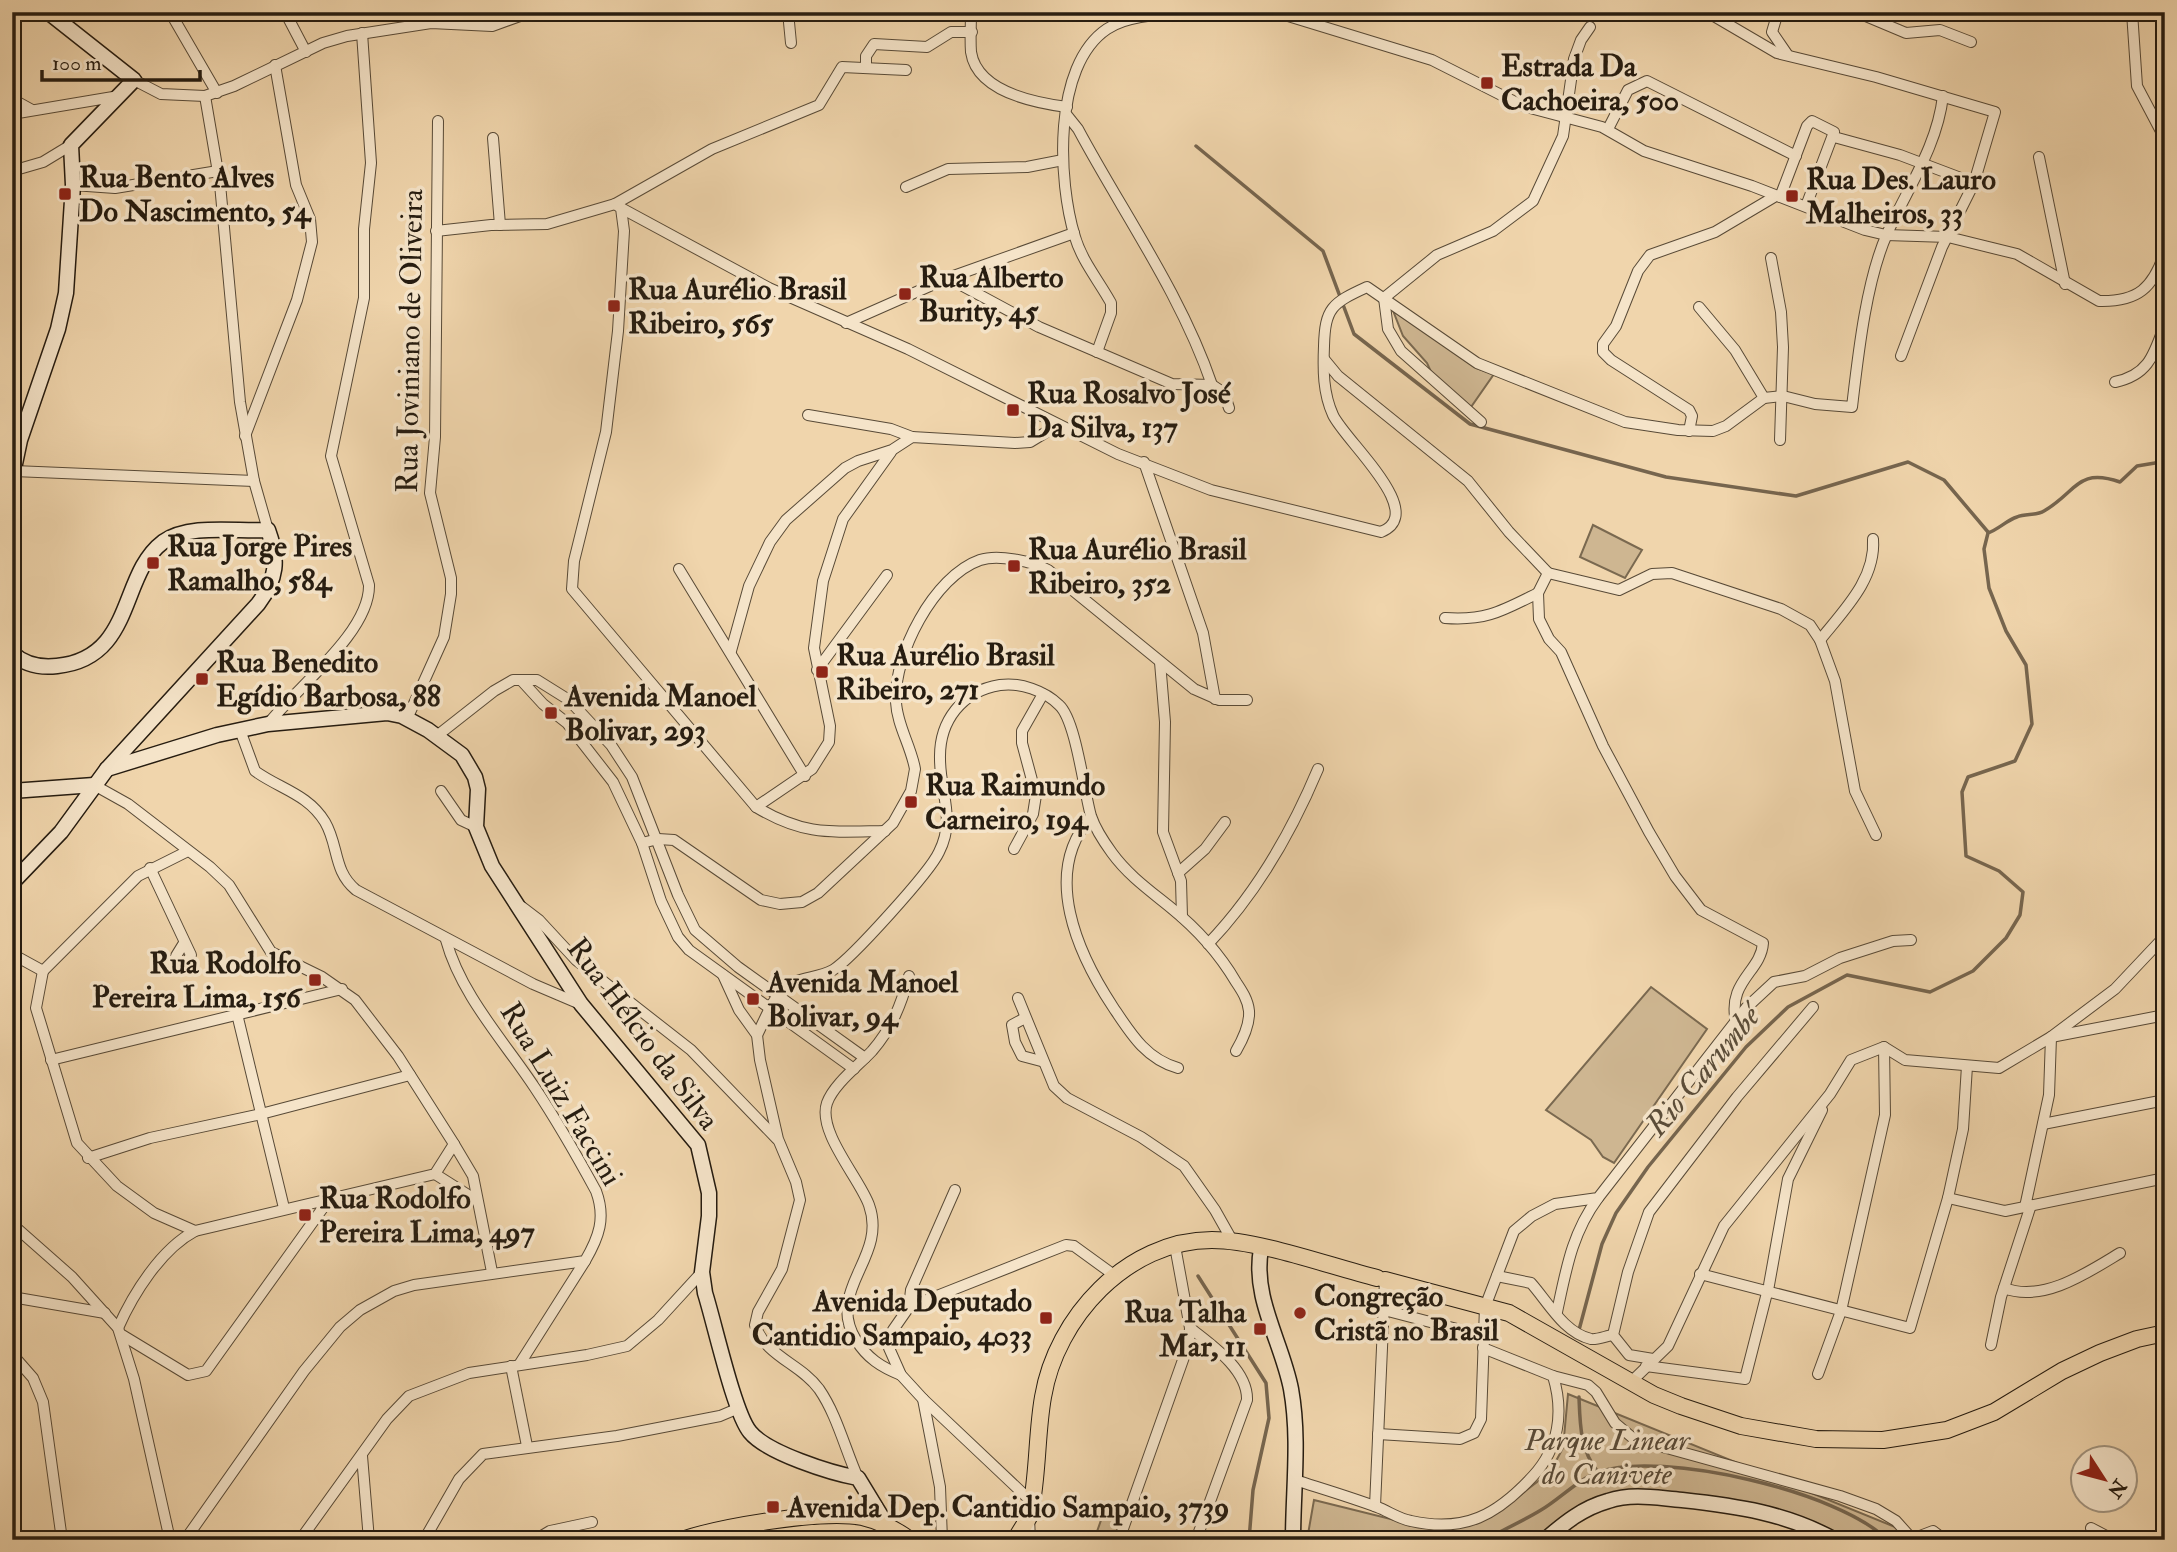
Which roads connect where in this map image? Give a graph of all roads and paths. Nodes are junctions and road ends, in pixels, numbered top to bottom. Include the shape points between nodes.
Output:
1 (48, 12) edge
2 (170, 12) edge
3 (285, 12) edge
4 (531, 12) edge
5 (788, 12) edge
6 (971, 12) edge
7 (1207, 12) edge
8 (1275, 12) edge
9 (1707, 12) edge
10 (1778, 12) edge
11 (1856, 12) edge
12 (2132, 12) edge
13 (1590, 27) dead end
14 (972, 32) junction
15 (362, 33) junction
16 (1971, 42) dead end
17 (790, 43) dead end
18 (306, 52) junction
19 (1787, 54) junction
20 (275, 65) junction
21 (866, 66) junction
22 (906, 70) dead end
23 (134, 80) junction
24 (217, 93) junction
25 (120, 96) junction
26 (205, 96) junction
27 (1943, 96) junction
28 (12, 99) edge
29 (32, 110) junction
30 (1066, 111) junction
31 (12, 114) edge
32 (1566, 118) junction
33 (438, 121) dead end
34 (1608, 129) junction
35 (1834, 137) junction
36 (494, 138) dead end
37 (2165, 138) edge
38 (72, 145) junction
39 (1796, 156) junction
40 (2039, 157) dead end
41 (1063, 160) junction
42 (1923, 164) junction
43 (12, 171) edge
44 (218, 171) junction
45 (1974, 183) junction
46 (73, 185) junction
47 (906, 187) dead end
48 (1777, 197) junction
49 (618, 206) junction
50 (1807, 206) junction
51 (500, 225) junction
52 (436, 231) junction
53 (1074, 233) junction
54 (1886, 235) junction
55 (1948, 237) junction
56 (2165, 253) edge
57 (1772, 258) dead end
58 (2158, 274) junction
59 (948, 278) junction
60 (2165, 283) edge
61 (2065, 284) junction
62 (1384, 298) junction
63 (1699, 307) dead end
64 (846, 323) junction
65 (2165, 324) edge
66 (1097, 352) junction
67 (1901, 356) dead end
68 (1324, 359) junction
69 (2115, 382) dead end
70 (1212, 385) junction
71 (1783, 396) junction
72 (1764, 398) junction
73 (1229, 408) dead end
74 (808, 415) dead end
75 (1481, 422) dead end
76 (1058, 425) junction
77 (1689, 431) junction
78 (912, 437) junction
79 (1780, 440) dead end
80 (246, 441) junction
81 (892, 450) junction
82 (1144, 463) junction
83 (13, 474) edge
84 (254, 481) junction
85 (268, 530) junction
86 (1873, 539) dead end
87 (680, 569) dead end
88 (1548, 573) junction
89 (887, 575) dead end
90 (1538, 593) junction
91 (1444, 618) dead end
92 (1820, 640) junction
93 (731, 651) junction
94 (12, 653) edge
95 (1160, 662) junction
96 (817, 670) junction
97 (522, 680) junction
98 (1046, 696) junction
99 (1215, 699) junction
100 (1247, 700) dead end
101 (407, 719) junction
102 (268, 724) junction
103 (240, 730) junction
104 (438, 735) junction
105 (107, 769) junction
106 (1318, 769) dead end
107 (805, 776) junction
108 (94, 785) junction
109 (50, 788) junction
110 (12, 791) edge
111 (440, 791) dead end
112 (84, 802) junction
113 (756, 807) junction
114 (1091, 817) junction
115 (1225, 822) dead end
116 (476, 827) junction
117 (885, 831) junction
118 (1876, 835) dead end
119 (658, 839) junction
120 (642, 843) junction
121 (1014, 849) dead end
122 (188, 851) junction
123 (150, 868) junction
124 (1178, 873) junction
125 (12, 883) edge
126 (516, 903) junction
127 (1182, 917) junction
128 (2165, 936) edge
129 (446, 940) junction
130 (1911, 940) dead end
131 (184, 943) dead end
132 (1208, 944) junction
133 (12, 954) edge
134 (43, 971) junction
135 (723, 975) junction
136 (909, 976) dead end
137 (342, 989) junction
138 (779, 995) junction
139 (1018, 998) dead end
140 (581, 1004) junction
141 (771, 1007) junction
142 (1813, 1007) dead end
143 (237, 1014) junction
144 (2165, 1015) edge
145 (1025, 1018) junction
146 (1736, 1022) junction
147 (757, 1035) junction
148 (2051, 1037) junction
149 (1884, 1047) junction
150 (1237, 1051) dead end
151 (865, 1058) junction
152 (51, 1060) junction
153 (1041, 1061) junction
154 (1967, 1066) junction
155 (1178, 1068) dead end
156 (854, 1069) junction
157 (410, 1075) junction
158 (1830, 1094) junction
159 (2165, 1100) edge
160 (261, 1114) junction
161 (2043, 1124) junction
162 (778, 1139) junction
163 (454, 1144) junction
164 (88, 1158) junction
165 (435, 1174) junction
166 (2165, 1178) edge
167 (955, 1190) dead end
168 (330, 1198) junction
169 (1598, 1198) junction
170 (1948, 1198) junction
171 (476, 1200) junction
172 (2028, 1206) junction
173 (284, 1209) junction
174 (12, 1224) edge
175 (194, 1231) junction
176 (1233, 1242) junction
177 (1175, 1246) junction
178 (1261, 1249) junction
179 (2120, 1252) dead end
180 (584, 1261) junction
181 (492, 1272) junction
182 (702, 1272) junction
183 (1114, 1275) junction
184 (1700, 1275) junction
185 (1497, 1276) junction
186 (1381, 1279) junction
187 (2004, 1288) junction
188 (1768, 1292) junction
189 (12, 1297) edge
190 (909, 1307) junction
191 (1485, 1307) junction
192 (1384, 1310) junction
193 (1841, 1311) junction
194 (1557, 1312) junction
195 (105, 1313) junction
196 (1190, 1328) junction
197 (120, 1332) junction
198 (2165, 1333) edge
199 (1613, 1335) junction
200 (1484, 1336) junction
201 (1991, 1345) dead end
202 (1483, 1348) junction
203 (12, 1354) edge
204 (1650, 1363) junction
205 (515, 1366) junction
206 (1818, 1374) dead end
207 (901, 1376) junction
208 (1553, 1378) junction
209 (1632, 1381) junction
210 (923, 1399) junction
211 (739, 1408) junction
212 (1378, 1434) junction
213 (527, 1446) junction
214 (362, 1456) junction
215 (858, 1478) junction
216 (1296, 1480) junction
217 (1375, 1506) junction
218 (1031, 1510) junction
219 (592, 1522) dead end
220 (886, 1524) junction
221 (2091, 1528) dead end
222 (1293, 1534) edge
223 (1912, 1539) edge
224 (62, 1540) edge
225 (170, 1540) edge
226 (185, 1540) edge
227 (300, 1540) edge
228 (369, 1540) edge
229 (424, 1540) edge
230 (536, 1540) edge
231 (681, 1540) edge
232 (910, 1540) edge
233 (942, 1540) edge
234 (1015, 1540) edge
235 (1031, 1540) edge
236 (1119, 1540) edge
237 (1196, 1540) edge
238 (1545, 1540) edge
239 (1835, 1540) edge
240 (1945, 1540) edge
241 (2114, 1540) edge

1 - 23 street
2 - 24 street
3 - 18 street
4 - 15 street via 492,26 431,23
5 - 17 street
6 - 14 street
7 - 30 street via 1135,18 1106,29 1081,61
8 - 32 street via 1432,60 1523,106
9 - 19 street via 1759,45
10 - 19 street via 1772,32
11 - 16 street via 1906,33 1940,30
12 - 37 street via 2137,86
13 - 32 street via 1574,59
14 - 21 street via 951,32 927,47 874,44
14 - 30 street via 975,61 998,86 1030,102
15 - 18 street
15 - 102 street via 371,163 363,229 364,298 331,456 369,585 367,606 350,634
18 - 20 street
19 - 27 street
20 - 24 street
20 - 80 street via 296,184 310,219 312,242 297,300
21 - 22 street
21 - 49 street via 841,68 819,104 712,149
23 - 25 street
23 - 26 street via 161,94
24 - 26 street
25 - 29 street
25 - 38 street
26 - 44 street
27 - 42 street
27 - 45 street via 1995,112
28 - 29 street
29 - 31 street
30 - 41 street
30 - 70 street via 1157,267
32 - 34 street
32 - 62 street via 1555,156 1529,207 1484,236 1437,255
33 - 52 street, Rua Joviniano de Oliveira
34 - 39 street via 1633,85 1647,80
34 - 48 street via 1644,151
35 - 39 street via 1832,129 1812,121
35 - 42 street
35 - 50 street
36 - 51 street
38 - 43 street via 43,162
38 - 46 street
39 - 48 street
40 - 61 street
41 - 47 street via 1027,167 948,169
41 - 53 street
42 - 45 street
42 - 54 street
44 - 46 street via 115,188
44 - 80 street
45 - 55 street
46 - 83 street via 66,293
48 - 50 street
48 - 77 street via 1715,232 1650,256 1638,271 1616,326 1603,344 1603,352 1611,360 1689,410
49 - 51 street via 547,225
49 - 64 street via 769,288
49 - 113 street via 624,231 607,432 574,561 572,589
50 - 54 street
51 - 52 street
52 - 101 street, Rua Joviniano de Oliveira via 435,437 430,494 451,578 450,616
53 - 59 street
53 - 66 street via 1111,303
54 - 55 street
54 - 71 street via 1858,353 1852,407
55 - 61 street via 2017,254
55 - 67 street
56 - 58 street
57 - 71 street via 1781,312
58 - 60 street
58 - 61 street via 2138,294 2114,302 2099,301
59 - 64 street
59 - 66 street
62 - 68 street via 1367,287 1338,302 1326,315
62 - 75 street via 1388,329 1401,351
62 - 77 street via 1477,363 1625,422
63 - 72 street via 1735,350
64 - 76 street
65 - 69 street via 2149,362 2134,378
66 - 70 street via 1172,384
68 - 82 street via 1324,383 1334,417 1395,502 1396,520 1387,530 1373,532 1220,492
68 - 88 street via 1338,376 1475,489
70 - 73 street via 1224,393
71 - 72 street
71 - 79 street
72 - 77 street via 1720,429
74 - 78 street
76 - 78 street via 1030,442
76 - 82 street
78 - 81 street
80 - 84 street
81 - 93 street via 845,468 775,534 749,586
81 - 96 street via 849,507 832,548 816,618
82 - 99 street via 1203,633
83 - 84 street
84 - 85 street
85 - 94 street via 176,535 151,555 111,634 74,663 33,666
85 - 105 street via 277,566 270,589
86 - 92 street via 1869,573
87 - 93 street
88 - 90 street
88 - 92 street via 1619,590 1652,574 1672,573 1791,613 1810,625
89 - 96 street
90 - 91 street via 1474,620
90 - 146 street via 1539,619 1562,652 1632,802 1675,876 1701,909 1763,943 1762,954 1737,989
92 - 118 street via 1839,695 1855,791
93 - 107 street
95 - 99 street
95 - 117 street via 1040,566 983,559 953,578 921,615 897,683 899,719 912,756 914,781 905,804
95 - 124 street via 1165,722 1163,832
96 - 107 street via 830,734 820,760
97 - 104 street via 506,683
97 - 119 street via 550,686 611,745 632,778
97 - 120 street via 567,723 603,767
98 - 114 street via 1061,706 1067,717
98 - 121 street via 1021,731 1036,795 1034,814
98 - 138 street via 1002,685 955,707 943,731 939,757 949,814 939,853 848,957 833,970 789,985
99 - 100 street
101 - 102 street, Rua Hélcio da Silva via 387,713
101 - 104 street, Rua Hélcio da Silva
102 - 103 street, Rua Hélcio da Silva
103 - 105 street, Rua Hélcio da Silva
103 - 129 street via 255,771 301,795 325,822 338,869 348,884
104 - 116 street, Rua Hélcio da Silva via 462,755 475,777
105 - 108 street
106 - 132 street via 1297,819
107 - 113 street
108 - 109 street
108 - 112 street
108 - 122 street via 128,804
109 - 110 street
109 - 112 street
111 - 116 street via 461,820
112 - 125 street
113 - 117 street via 802,829
114 - 127 street via 1136,880
114 - 155 street via 1077,838 1067,871 1076,937 1097,983 1141,1046 1155,1060
115 - 124 street via 1205,849
116 - 126 street, Rua Hélcio da Silva via 485,852
117 - 119 street via 818,893 788,904 761,900 685,845
119 - 120 street
119 - 138 street via 695,930
120 - 135 street via 678,937
122 - 123 street
122 - 137 street via 229,885 271,952
123 - 131 street
123 - 134 street via 126,886
124 - 127 street
126 - 140 street, Rua Hélcio da Silva
126 - 162 street via 539,920 576,960 691,1051
127 - 132 street
128 - 148 street via 2115,989
129 - 140 street
129 - 180 street, Rua Luiz Faccini via 464,983 536,1089 596,1191 601,1229
130 - 146 street via 1893,941 1805,976 1774,982
132 - 150 street via 1246,999 1248,1017
133 - 134 street
134 - 152 street via 36,1008
135 - 141 street
135 - 147 street
136 - 151 street via 895,1019
137 - 143 street
137 - 157 street via 375,1023
138 - 141 street
138 - 151 street
139 - 145 street
140 - 182 street, Rua Hélcio da Silva via 698,1146 709,1193
141 - 147 street
141 - 156 street
142 - 199 street via 1649,1212
143 - 152 street
143 - 160 street
144 - 148 street
145 - 153 street
145 - 153 street via 1012,1025 1015,1042 1022,1056
146 - 169 street
147 - 162 street
148 - 154 street via 1999,1068
148 - 161 street
149 - 154 street via 1905,1060
149 - 158 street via 1852,1060
149 - 193 street via 1885,1115
151 - 156 street
152 - 164 street via 77,1143
153 - 176 street via 1054,1086 1067,1098 1184,1166
154 - 170 street via 1964,1129
156 - 207 street via 827,1102 826,1111 827,1123 873,1215 870,1246 845,1313 851,1332 867,1355
157 - 160 street
157 - 163 street
158 - 184 street via 1724,1226
158 - 188 street via 1788,1179
159 - 161 street
160 - 164 street via 150,1138
160 - 173 street
161 - 172 street
162 - 215 street via 800,1200 782,1269 755,1325 767,1348 821,1391
163 - 165 street
163 - 171 street via 473,1176
164 - 175 street via 132,1197
165 - 168 street
165 - 171 street
166 - 172 street
167 - 190 street via 911,1290
168 - 173 street
168 - 197 street via 206,1371 188,1375
169 - 185 street via 1555,1203 1532,1216 1514,1231
169 - 194 street via 1582,1219 1570,1248
170 - 172 street via 2005,1211
170 - 193 street via 1910,1328
171 - 181 street
172 - 187 street
173 - 175 street
174 - 195 street
175 - 197 street via 158,1266 125,1312
176 - 177 main road via 1210,1240
176 - 178 main road
177 - 183 main road
177 - 196 street
178 - 186 main road
178 - 216 street via 1258,1281 1293,1399
179 - 187 street via 2078,1279 2022,1295
180 - 181 street
180 - 205 street, Rua Luiz Faccini
181 - 226 street via 394,1292 340,1327
182 - 205 street via 627,1346
182 - 211 street, Rua Hélcio da Silva
183 - 190 street via 1066,1245
183 - 218 main road via 1074,1319 1056,1350 1043,1396
184 - 188 street
184 - 204 street via 1668,1346
185 - 191 street
185 - 194 street via 1531,1283
186 - 191 main road
186 - 192 street
187 - 201 street
188 - 193 street
188 - 204 street via 1745,1379
189 - 195 street
190 - 207 street via 897,1320 890,1340 892,1359
191 - 200 street
191 - 209 main road via 1508,1313
192 - 200 street
192 - 212 street
193 - 206 street
194 - 199 street via 1562,1322 1592,1339
195 - 197 street
196 - 236 street via 1178,1379
196 - 237 street via 1248,1386
197 - 225 street
198 - 209 main road via 2100,1353 1969,1422 1883,1440 1816,1439 1741,1426 1681,1406
199 - 204 street via 1629,1355
200 - 202 street
202 - 208 street
202 - 212 street via 1481,1419 1474,1433 1460,1438
203 - 224 street via 33,1378 43,1402
204 - 209 street
205 - 213 street
205 - 214 street via 469,1373 409,1396
207 - 210 street
208 - 217 street via 1559,1420 1551,1451 1531,1479 1493,1511 1475,1521 1446,1525 1410,1521
208 - 223 street via 1588,1385 1615,1423 1634,1439 1840,1496 1876,1509 1896,1521
210 - 218 street
210 - 233 street via 940,1487
211 - 213 street via 617,1436
211 - 215 street, Rua Hélcio da Silva via 748,1430 769,1447
212 - 217 street
213 - 229 street via 483,1454 475,1461
214 - 227 street
214 - 228 street
215 - 220 street
216 - 217 street
216 - 222 street
218 - 234 main road
218 - 235 street
219 - 230 street via 550,1531
220 - 231 main road via 836,1515 779,1520
220 - 232 main road
221 - 241 street
223 - 240 street via 1933,1531
238 - 239 street via 1575,1515 1598,1504 1650,1496 1747,1507 1793,1520

